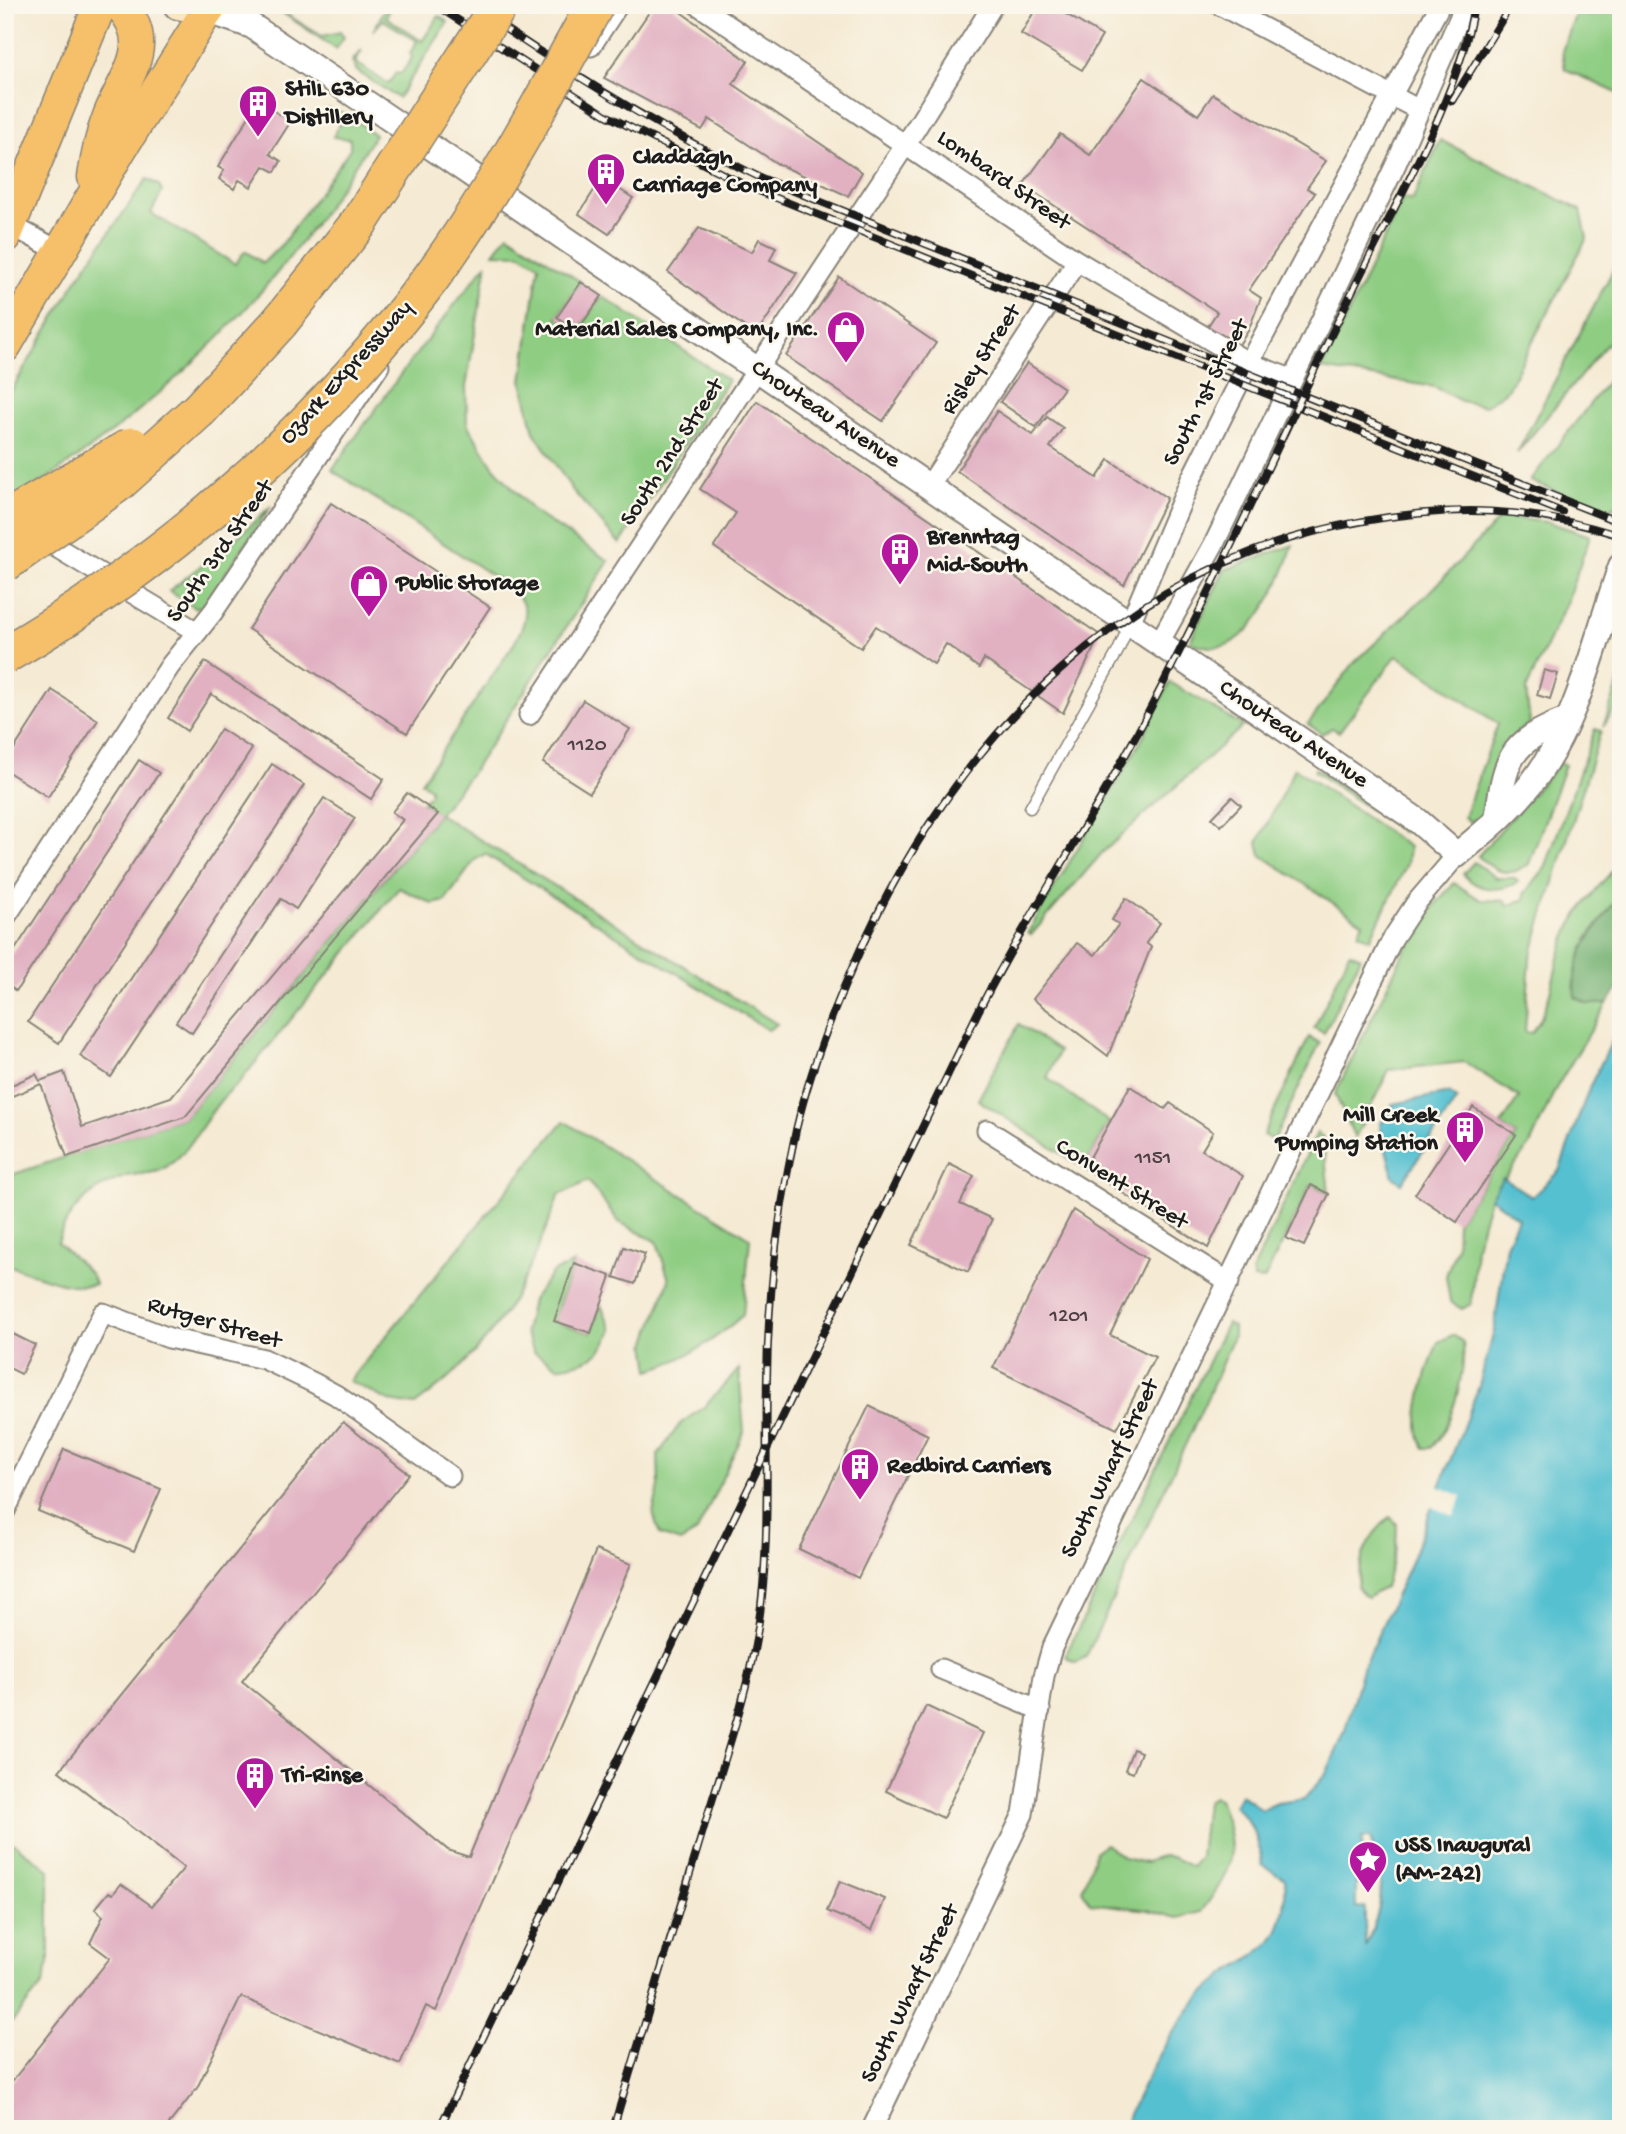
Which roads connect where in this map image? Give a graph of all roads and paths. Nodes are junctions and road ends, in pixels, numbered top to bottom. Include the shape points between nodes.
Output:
1 (100, 5) edge
2 (120, 5) edge
3 (177, 5) edge
4 (499, 5) edge
5 (595, 5) edge
6 (618, 5) edge
7 (698, 5) edge
8 (993, 5) edge
9 (1220, 5) edge
10 (1440, 5) edge
11 (1465, 5) edge
12 (210, 8) edge
13 (1394, 94) junction
14 (1419, 110) junction
15 (906, 144) junction
16 (497, 193) junction
17 (92, 195) junction
18 (7, 228) edge
19 (61, 252) junction
20 (1077, 261) junction
21 (5, 346) edge
22 (1249, 363) junction
23 (757, 369) junction
24 (1291, 379) junction
25 (200, 409) junction
26 (929, 486) junction
27 (5, 519) edge
28 (5, 563) edge
29 (1621, 566) edge
30 (1130, 623) junction
31 (197, 632) junction
32 (1160, 643) junction
33 (5, 655) edge
34 (529, 715) dead end
35 (1030, 808) dead end
36 (1457, 855) junction
37 (5, 918) edge
38 (987, 1130) dead end
39 (1229, 1282) junction
40 (450, 1476) dead end
41 (5, 1511) edge
42 (941, 1669) dead end
43 (1040, 1710) junction
44 (872, 2129) edge

1 - 18 main road
2 - 17 main road via 136,26 138,50 108,117
3 - 12 main road, Chouteau Avenue
4 - 25 highway, bridge via 358,224 248,360
5 - 33 highway, Ozark Expressway, bridge via 474,215 391,330 347,380 251,476 186,532 90,602
6 - 16 street, South 3rd Street
7 - 15 street, Lombard Street
8 - 15 street, South 2nd Street
9 - 13 street
10 - 13 street, South 1st Street
11 - 14 street
12 - 16 street, Chouteau Avenue via 251,26
12 - 17 main road
13 - 14 street
13 - 22 street, South 1st Street
14 - 24 street
15 - 20 street, Lombard Street
15 - 23 street, South 2nd Street
16 - 23 street, Chouteau Avenue
16 - 31 street, South 3rd Street
17 - 19 main road
18 - 19 street
19 - 21 main road
20 - 22 street, Lombard Street
20 - 26 street, Risley Street
22 - 24 street, Lombard Street
22 - 30 street, South 1st Street via 1191,479
23 - 26 street, Chouteau Avenue
23 - 34 street, South 2nd Street
24 - 32 street
25 - 27 highway, bridge
25 - 28 highway, bridge via 118,483
26 - 30 street, Chouteau Avenue
27 - 31 street
29 - 36 street via 1567,720 1530,736 1515,751 1497,820
30 - 32 street, Chouteau Avenue
30 - 35 lane, South 1st Street
31 - 37 street, South 3rd Street
32 - 36 street, Chouteau Avenue via 1418,821
36 - 39 street, South Wharf Street via 1416,902 1393,938
38 - 39 street, Convent Street
39 - 43 street, South Wharf Street via 1052,1648
40 - 41 street, Rutger Street via 314,1382 264,1359 170,1338 103,1313
42 - 43 street
43 - 44 street, South Wharf Street via 1023,1814

